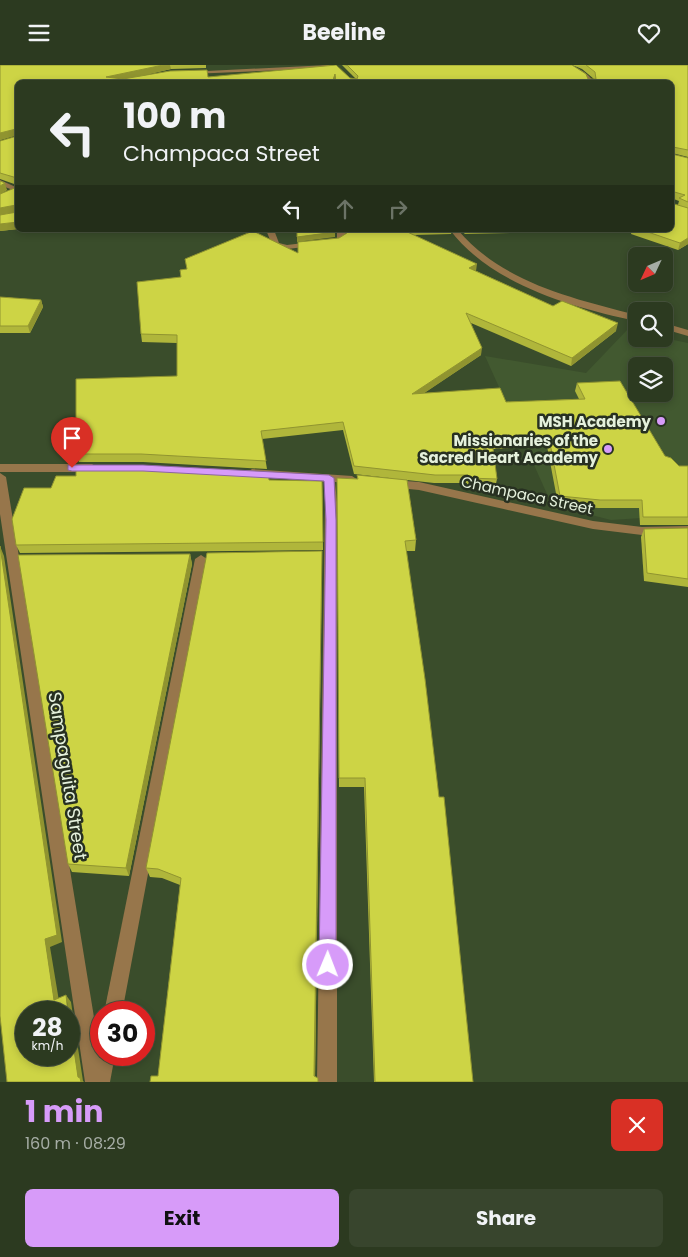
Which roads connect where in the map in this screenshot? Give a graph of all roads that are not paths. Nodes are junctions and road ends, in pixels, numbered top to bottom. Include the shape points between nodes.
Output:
1 (567, 65) edge
2 (337, 67) edge
3 (179, 72) edge
4 (590, 80) edge
5 (0, 182) edge
6 (15, 188) edge
7 (15, 190) edge
8 (9, 194) edge
9 (271, 232) edge
10 (341, 232) edge
11 (456, 232) edge
12 (628, 316) edge
13 (673, 329) edge
14 (688, 333) edge
15 (0, 467) edge
16 (105, 468) edge
17 (238, 472) edge
18 (0, 477) edge
19 (329, 478) junction
20 (365, 481) edge
21 (383, 483) edge
22 (688, 530) edge
23 (201, 559) dead end
24 (115, 1001) edge
25 (103, 1066) edge
26 (95, 1082) edge
27 (100, 1082) edge
28 (327, 1082) edge

1 - 4 street
2 - 3 street
5 - 6 street
7 - 8 street
9 - 10 street via 276,245 287,247 339,241
11 - 12 street via 467,247 510,275 567,299
13 - 14 street
15 - 16 street
17 - 19 street
18 - 26 street, Sampaguita Street via 19,559
19 - 20 street
19 - 28 street via 326,556
21 - 22 street, Champaca Street via 419,486 594,525 642,531
23 - 24 street
25 - 27 street

